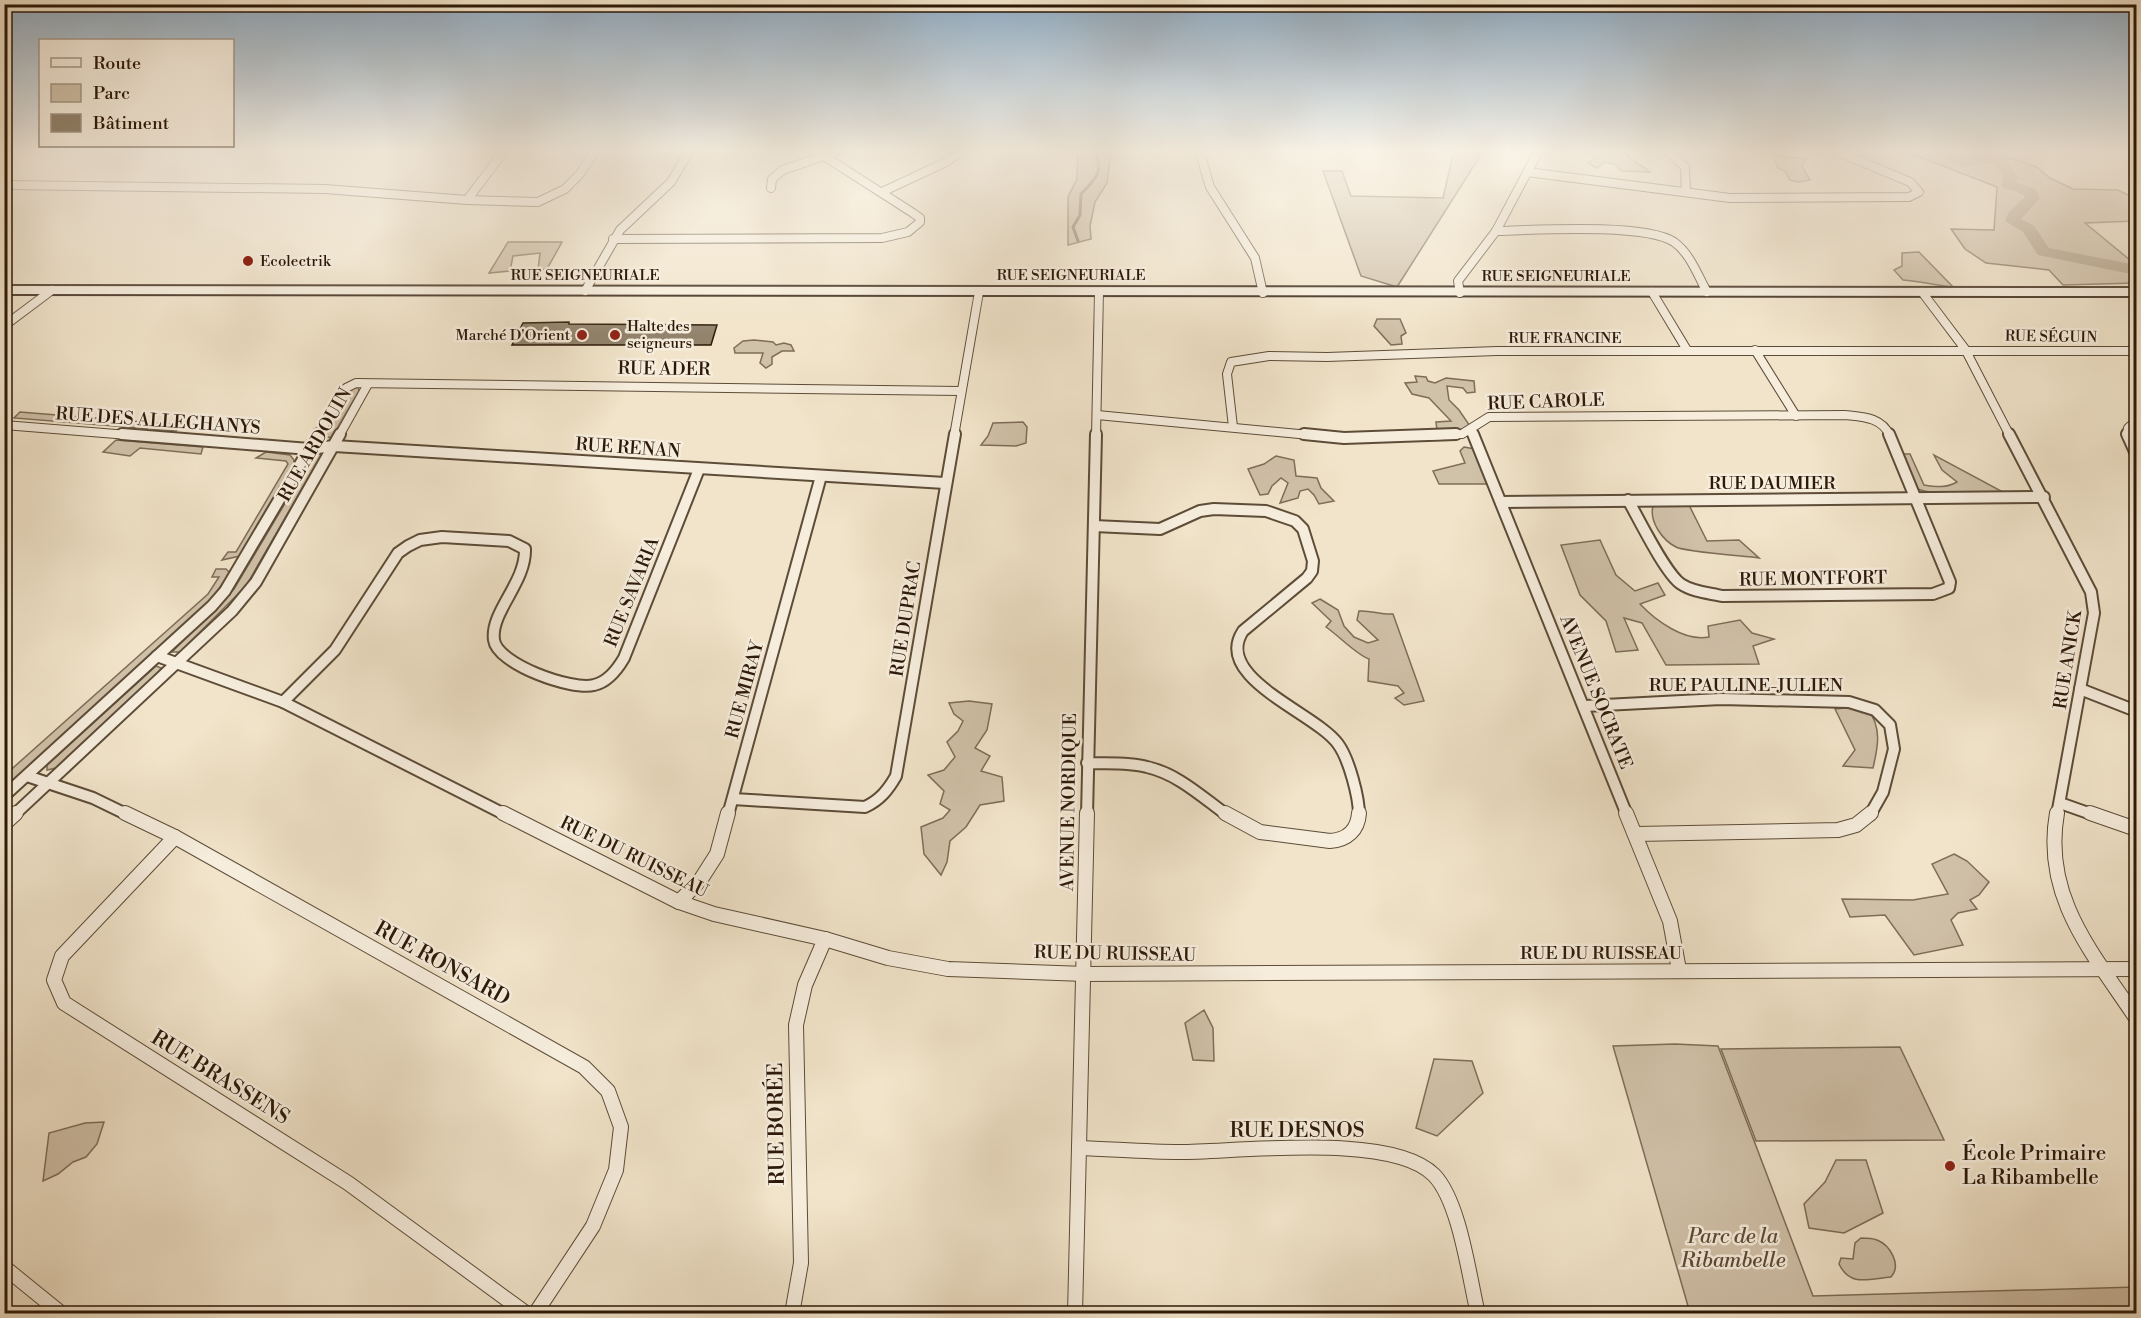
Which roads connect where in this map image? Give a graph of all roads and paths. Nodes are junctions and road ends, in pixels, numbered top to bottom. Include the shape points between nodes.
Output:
1 (638, 212) edge
2 (911, 212) edge
3 (1226, 212) edge
4 (1506, 212) edge
5 (1496, 231) junction
6 (613, 239) junction
7 (4, 290) edge
8 (52, 290) junction
9 (585, 291) junction
10 (979, 292) junction
11 (1099, 292) junction
12 (1652, 292) junction
13 (1707, 292) junction
14 (1922, 292) junction
15 (2136, 292) edge
16 (1263, 293) junction
17 (1460, 293) junction
18 (4, 326) edge
19 (1965, 349) junction
20 (1687, 350) junction
21 (1755, 350) junction
22 (2136, 351) edge
23 (368, 384) junction
24 (960, 391) junction
25 (1097, 415) junction
26 (1796, 416) junction
27 (2136, 421) edge
28 (4, 425) edge
29 (1233, 427) junction
30 (1471, 429) junction
31 (333, 446) junction
32 (309, 449) junction
33 (2136, 454) edge
34 (699, 469) junction
35 (822, 476) junction
36 (945, 483) junction
37 (2043, 497) junction
38 (1916, 498) junction
39 (1628, 500) junction
40 (1501, 502) junction
41 (1094, 526) junction
42 (157, 656) junction
43 (178, 662) junction
44 (2080, 689) junction
45 (283, 702) junction
46 (1585, 706) junction
47 (2136, 711) edge
48 (1087, 763) junction
49 (27, 776) junction
50 (49, 783) junction
51 (4, 796) edge
52 (733, 799) junction
53 (2060, 803) junction
54 (4, 824) edge
55 (2136, 829) edge
56 (1636, 834) junction
57 (175, 837) junction
58 (679, 902) junction
59 (825, 939) junction
60 (2105, 969) junction
61 (2136, 969) edge
62 (1679, 970) junction
63 (1085, 974) junction
64 (2136, 1018) edge
65 (1079, 1148) junction
66 (4, 1267) edge
67 (62, 1314) edge
68 (527, 1314) edge
69 (536, 1314) edge
70 (792, 1314) edge
71 (1075, 1314) edge
72 (1478, 1314) edge

1 - 6 street
2 - 6 street via 920,218 916,228 882,238
3 - 16 street via 1255,258
4 - 5 street
5 - 13 street via 1641,231 1666,236 1681,248
5 - 17 street via 1458,281
6 - 9 street
7 - 8 street, RUE SEIGNEURIALE
8 - 9 street, RUE SEIGNEURIALE
8 - 18 street
9 - 10 street, RUE SEIGNEURIALE
10 - 11 street, RUE SEIGNEURIALE
10 - 24 street, RUE DUPRAC
11 - 16 street, RUE SEIGNEURIALE
11 - 25 street, AVENUE NORDIQUE
12 - 13 street, RUE SEIGNEURIALE
12 - 17 street, RUE SEIGNEURIALE
12 - 20 street
13 - 14 street, RUE SEIGNEURIALE
14 - 15 street, RUE SEIGNEURIALE
14 - 19 street, RUE ANICK
16 - 17 street, RUE SEIGNEURIALE
19 - 21 street, RUE FRANCINE
19 - 22 street, RUE SÉGUIN
19 - 37 street, RUE ANICK
20 - 21 street, RUE FRANCINE
20 - 29 street, RUE FRANCINE via 1397,352 1239,358 1231,362 1227,374
21 - 26 street
23 - 24 street, RUE ADER
23 - 31 street, RUE ARDOUIN
23 - 32 street, RUE ARDOUIN via 356,383 346,388
24 - 36 street, RUE DUPRAC
25 - 29 street, RUE CAROLE
25 - 41 street, AVENUE NORDIQUE
26 - 30 street, RUE CAROLE via 1489,417
26 - 38 street, RUE CAROLE via 1857,416 1878,421 1886,427
27 - 33 street via 2127,431 2127,440
28 - 32 street, RUE DES ALLEGHANYS
29 - 30 street, RUE CAROLE via 1344,438 1452,435
30 - 40 street, AVENUE SOCRATE
31 - 32 street, RUE RENAN
31 - 34 street, RUE RENAN
31 - 43 street, RUE ARDOUIN via 256,582 232,611
32 - 42 street, RUE ARDOUIN via 225,591
34 - 35 street, RUE RENAN
34 - 45 street, RUE SAVARIA via 624,658 605,681 590,687 551,680 498,652 493,642 496,624 525,565 525,549 509,541 442,537 420,540 398,553 335,650
35 - 36 street, RUE RENAN
35 - 52 street, RUE MIRAY
36 - 52 street, RUE DUPRAC via 896,776 887,792 877,802 856,807
37 - 38 street, RUE DAUMIER
37 - 44 street, RUE ANICK via 2091,592 2094,613
38 - 39 street, RUE DAUMIER
38 - 39 street, RUE MONTFORT via 1950,582 1943,592 1722,596 1690,590 1670,572
39 - 40 street, RUE DAUMIER
40 - 46 street, AVENUE SOCRATE
41 - 48 street, AVENUE NORDIQUE
41 - 48 street via 1160,529 1214,509 1266,511 1295,521 1303,529 1313,561 1312,571 1248,626 1240,636 1237,651 1240,664 1250,676 1337,744 1346,760 1360,809 1358,822 1346,838 1334,842 1274,836 1244,825 1155,770
42 - 43 street, RUE DU RUISSEAU
42 - 49 street, RUE ARDOUIN
43 - 45 street, RUE DU RUISSEAU
43 - 50 street, RUE ARDOUIN
44 - 47 street
44 - 53 street, RUE ANICK
45 - 58 street, RUE DU RUISSEAU
46 - 56 street, AVENUE SOCRATE
46 - 56 street, RUE PAULINE-JULIEN via 1721,699 1850,702 1875,710 1890,725 1894,748 1883,792 1869,817 1856,825 1838,830
48 - 63 street, AVENUE NORDIQUE
49 - 50 street, RUE RONSARD
49 - 51 street, RUE ARDOUIN
50 - 54 street, RUE ARDOUIN
50 - 57 street, RUE RONSARD via 93,798
52 - 58 street, RUE MIRAY via 717,854
53 - 55 street
53 - 60 street, RUE ANICK via 2054,860 2061,892
56 - 62 street, AVENUE SOCRATE via 1670,921
57 - 68 street, RUE BRASSENS via 62,956 52,975 64,1003 348,1184
57 - 69 street, RUE RONSARD via 584,1066 608,1091 621,1126 616,1170 593,1226
58 - 59 street, RUE DU RUISSEAU via 714,914
59 - 63 street, RUE DU RUISSEAU via 888,958 948,969
59 - 70 street, RUE BORÉE via 805,985 796,1025 801,1263
60 - 61 street, RUE DU RUISSEAU
60 - 62 street, RUE DU RUISSEAU
60 - 64 street, RUE ANICK
62 - 63 street, RUE DU RUISSEAU
63 - 65 street, AVENUE NORDIQUE
65 - 71 street, AVENUE NORDIQUE
65 - 72 street, RUE DESNOS via 1179,1152 1342,1148 1417,1161 1434,1175 1453,1210
66 - 67 street

